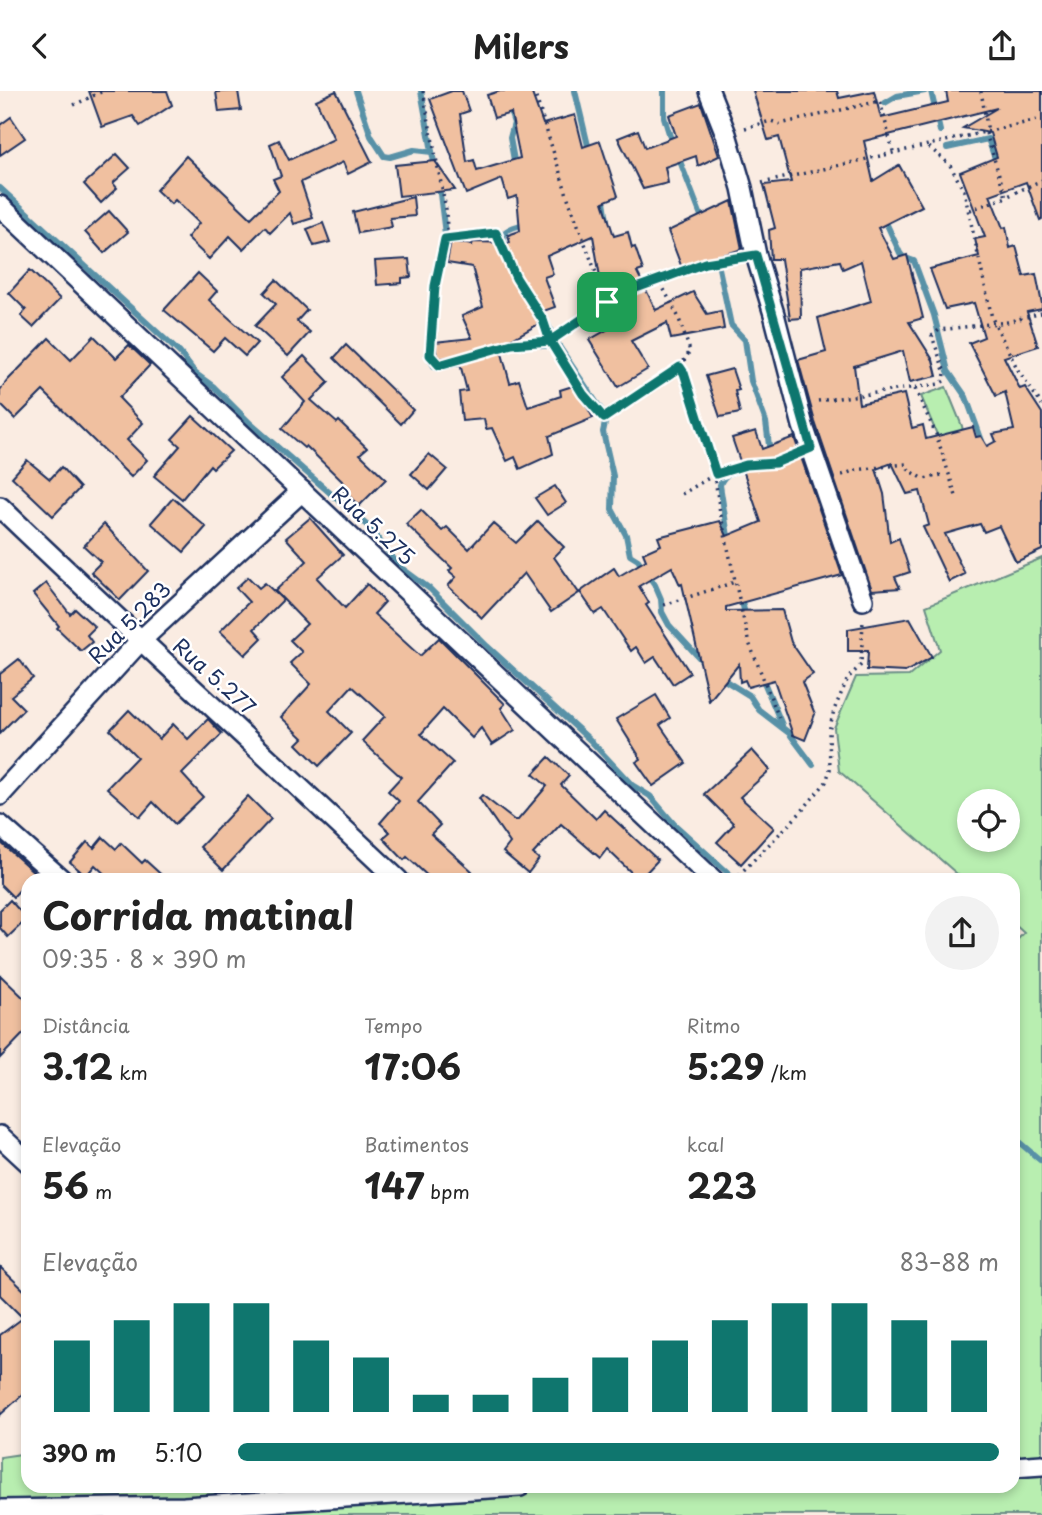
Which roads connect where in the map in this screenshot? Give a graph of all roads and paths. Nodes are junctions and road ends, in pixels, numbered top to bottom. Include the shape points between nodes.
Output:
1 (103, 91) edge
2 (424, 91) edge
3 (534, 91) edge
4 (709, 91) edge
5 (981, 91) edge
6 (74, 106) dead end
7 (1042, 119) edge
8 (987, 133) junction
9 (726, 134) junction
10 (929, 147) junction
11 (894, 155) junction
12 (1042, 180) edge
13 (743, 187) junction
14 (1006, 197) junction
15 (0, 206) edge
16 (970, 210) junction
17 (445, 239) junction
18 (756, 255) junction
19 (659, 280) junction
20 (607, 302) junction
21 (1042, 313) edge
22 (995, 323) junction
23 (550, 341) junction
24 (680, 367) junction
25 (915, 389) junction
26 (797, 405) junction
27 (1042, 405) edge
28 (811, 448) junction
29 (716, 474) junction
30 (946, 474) dead end
31 (823, 480) junction
32 (302, 491) junction
33 (682, 494) dead end
34 (956, 496) dead end
35 (0, 507) edge
36 (735, 582) junction
37 (863, 600) joint
38 (664, 605) dead end
39 (140, 641) junction
40 (779, 718) dead end
41 (0, 795) edge
42 (0, 825) edge
43 (54, 873) edge
44 (391, 873) edge
45 (706, 873) edge
46 (741, 873) edge
47 (0, 1136) edge
48 (21, 1156) edge
49 (1042, 1465) edge
50 (1020, 1467) edge
51 (408, 1493) edge
52 (0, 1510) edge

1 - 6 path
2 - 17 path via 446,209
3 - 20 path
4 - 9 street
5 - 8 path
7 - 8 path
8 - 10 path
8 - 14 path
9 - 11 path via 880,101
9 - 13 street
10 - 11 path
10 - 16 path via 950,165
11 - 13 path
12 - 14 path
13 - 18 street
14 - 16 path
15 - 32 street, Rua 5.275
16 - 22 path
17 - 23 path via 496,233
17 - 23 path via 435,286 430,355 439,365 512,344
18 - 19 path via 705,263
18 - 26 street
19 - 20 path
19 - 24 path via 690,351
20 - 23 path
21 - 22 path
22 - 25 path via 939,330 932,336 944,381
22 - 27 path via 1017,370
23 - 24 path via 604,418
24 - 29 path
25 - 26 path
25 - 34 path via 936,434
26 - 28 street
28 - 29 path via 775,463
28 - 31 street
29 - 33 path
29 - 36 path
30 - 31 path via 924,479 906,464 856,470
31 - 37 street
32 - 39 street, Rua 5.283
32 - 45 street, Rua 5.275
35 - 39 street, Rua 5.277
36 - 38 path
36 - 40 path via 755,662
37 - 46 path via 862,665 848,678 834,711 826,782
39 - 41 street, Rua 5.283
39 - 44 street, Rua 5.277
42 - 43 street
47 - 48 street
49 - 50 street
51 - 52 street via 184,1507

